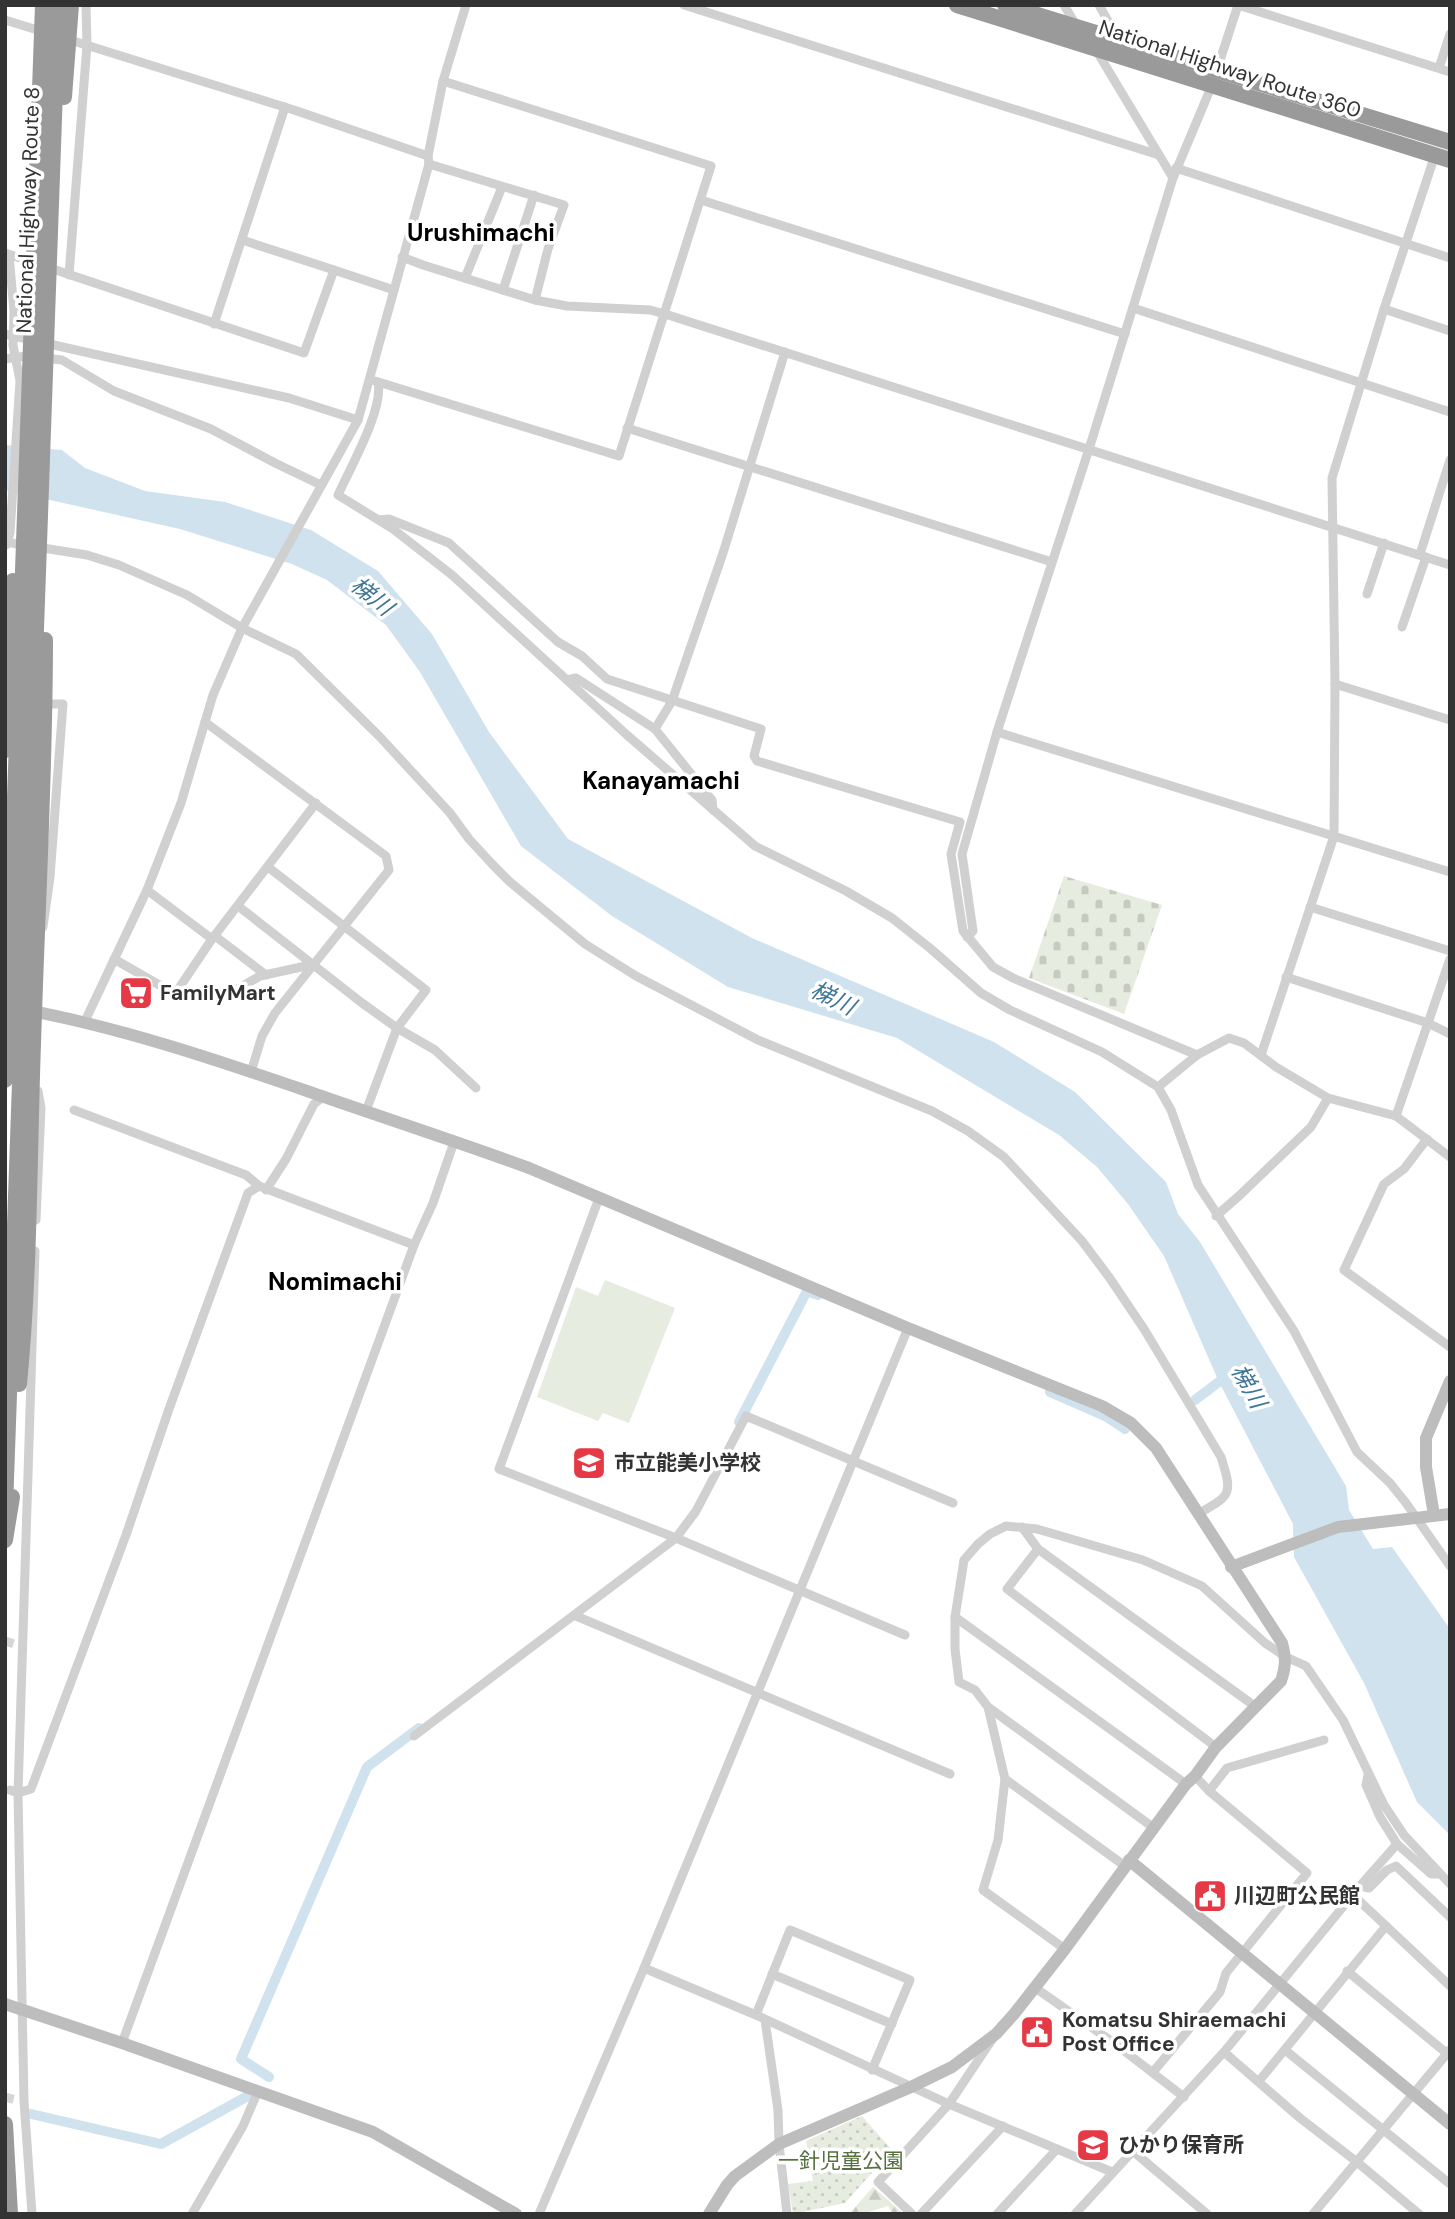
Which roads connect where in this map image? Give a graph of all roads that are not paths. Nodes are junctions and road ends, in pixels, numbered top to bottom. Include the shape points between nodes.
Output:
1 (86, 5) edge
2 (466, 5) edge
3 (684, 5) edge
4 (957, 5) edge
5 (1005, 5) edge
6 (1064, 5) edge
7 (1099, 5) edge
8 (1238, 5) edge
9 (51, 12) edge
10 (5, 20) edge
11 (1108, 21) dead end
12 (1077, 28) junction
13 (1450, 34) edge
14 (87, 45) junction
15 (1094, 48) junction
16 (1439, 68) junction
17 (1450, 72) edge
18 (1214, 79) junction
19 (443, 81) junction
20 (285, 107) junction
21 (1450, 142) edge
22 (1159, 155) junction
23 (1442, 158) edge
24 (429, 160) junction
25 (1177, 168) junction
26 (1173, 178) junction
27 (43, 183) junction
28 (502, 187) junction
29 (534, 195) junction
30 (701, 200) junction
31 (242, 240) junction
32 (1405, 243) junction
33 (7, 254) edge
34 (402, 257) junction
35 (1450, 258) edge
36 (334, 270) junction
37 (69, 275) junction
38 (465, 278) junction
39 (394, 290) junction
40 (503, 290) junction
41 (535, 300) junction
42 (1133, 308) junction
43 (1384, 309) junction
44 (665, 314) junction
45 (214, 324) junction
46 (1450, 331) edge
47 (5, 334) edge
48 (1125, 334) junction
49 (785, 352) junction
50 (5, 359) edge
51 (373, 381) junction
52 (1363, 384) junction
53 (1450, 412) edge
54 (358, 421) junction
55 (627, 428) junction
56 (1089, 449) junction
57 (1450, 460) edge
58 (749, 466) junction
59 (319, 488) junction
60 (33, 511) junction
61 (378, 520) junction
62 (1333, 527) junction
63 (1384, 543) junction
64 (5, 544) edge
65 (1423, 556) junction
66 (1052, 562) junction
67 (1450, 565) edge
68 (1367, 594) dead end
69 (244, 625) junction
70 (1402, 627) dead end
71 (567, 680) junction
72 (1335, 684) junction
73 (671, 701) junction
74 (31, 714) edge
75 (1450, 720) edge
76 (205, 722) junction
77 (655, 729) junction
78 (997, 732) junction
79 (5, 750) edge
80 (316, 803) junction
81 (713, 810) junction
82 (1334, 836) junction
83 (268, 867) junction
84 (1450, 872) edge
85 (147, 890) junction
86 (238, 906) junction
87 (1310, 906) junction
88 (344, 928) junction
89 (967, 937) junction
90 (214, 938) junction
91 (1450, 951) edge
92 (114, 959) junction
93 (1450, 959) edge
94 (315, 964) junction
95 (266, 975) junction
96 (1286, 977) junction
97 (175, 994) junction
98 (5, 1006) edge
99 (35, 1011) junction
100 (85, 1021) junction
101 (1428, 1023) junction
102 (397, 1028) junction
103 (1450, 1034) edge
104 (1197, 1055) junction
105 (1261, 1055) junction
106 (33, 1061) junction
107 (251, 1072) junction
108 (12, 1081) edge
109 (1158, 1087) junction
110 (476, 1088) dead end
111 (323, 1097) junction
112 (1328, 1098) junction
113 (74, 1110) dead end
114 (366, 1111) junction
115 (1395, 1116) junction
116 (1427, 1139) junction
117 (454, 1142) junction
118 (1450, 1157) edge
119 (262, 1188) junction
120 (599, 1198) junction
121 (1216, 1216) junction
122 (414, 1245) junction
123 (908, 1328) junction
124 (1450, 1347) edge
125 (1450, 1381) edge
126 (12, 1417) junction
127 (11, 1451) junction
128 (853, 1462) junction
129 (953, 1503) dead end
130 (5, 1508) edge
131 (1198, 1514) junction
132 (1450, 1514) edge
133 (1434, 1515) junction
134 (1409, 1517) junction
135 (1022, 1527) junction
136 (677, 1538) junction
137 (5, 1540) edge
138 (1038, 1549) junction
139 (1450, 1566) edge
140 (1231, 1567) junction
141 (799, 1589) junction
142 (576, 1616) junction
143 (955, 1617) junction
144 (905, 1635) dead end
145 (1286, 1657) junction
146 (757, 1693) junction
147 (988, 1707) junction
148 (1256, 1707) junction
149 (414, 1736) dead end
150 (1324, 1740) dead end
151 (1216, 1747) junction
152 (950, 1774) dead end
153 (1368, 1774) junction
154 (1005, 1779) junction
155 (1190, 1780) junction
156 (1209, 1791) junction
157 (14, 1792) junction
158 (1153, 1828) junction
159 (1397, 1844) junction
160 (1127, 1863) junction
161 (1440, 1874) junction
162 (1450, 1884) edge
163 (1360, 1886) junction
164 (1353, 1895) junction
165 (1450, 1917) edge
166 (1386, 1926) junction
167 (1065, 1949) junction
168 (1242, 1952) junction
169 (644, 1968) junction
170 (1347, 1971) junction
171 (772, 1974) junction
172 (1279, 1985) junction
173 (1450, 1986) edge
174 (1034, 1987) junction
175 (5, 2004) edge
176 (21, 2010) junction
177 (1313, 2013) junction
178 (761, 2017) junction
179 (892, 2024) junction
180 (996, 2034) junction
181 (122, 2043) junction
182 (1285, 2050) junction
183 (1224, 2052) junction
184 (1449, 2053) edge
185 (872, 2070) junction
186 (1153, 2073) junction
187 (1259, 2081) junction
188 (911, 2087) junction
189 (258, 2091) junction
190 (1414, 2094) junction
191 (1184, 2097) junction
192 (949, 2104) junction
193 (5, 2124) edge
194 (1450, 2124) edge
195 (1003, 2126) junction
196 (1384, 2130) junction
197 (779, 2144) junction
198 (1057, 2149) junction
199 (1134, 2152) junction
200 (1357, 2162) junction
201 (1112, 2172) junction
202 (1450, 2184) edge
203 (10, 2214) edge
204 (32, 2214) edge
205 (191, 2214) edge
206 (516, 2214) edge
207 (539, 2214) edge
208 (709, 2214) edge
209 (787, 2214) edge
210 (912, 2214) edge
211 (920, 2214) edge
212 (997, 2214) edge
213 (1075, 2214) edge
214 (1208, 2214) edge
215 (1314, 2214) edge
216 (1419, 2214) edge

1 - 14 street
2 - 19 street
3 - 22 street
4 - 15 highway, National Highway Route 360
5 - 12 highway, National Highway Route 360
6 - 12 street
7 - 11 street
8 - 16 street
8 - 18 street
9 - 27 highway, National Highway Route 8
9 - 27 highway via 59,153
10 - 14 street
12 - 18 highway, National Highway Route 360
13 - 16 street
14 - 20 street
14 - 37 street
15 - 18 highway, National Highway Route 360
15 - 22 street
16 - 17 street
18 - 21 highway, National Highway Route 360
18 - 23 highway, National Highway Route 360
18 - 25 street
19 - 24 street
19 - 30 street via 711,166
20 - 24 street
20 - 31 street
22 - 26 street
23 - 32 street
24 - 28 street
24 - 34 street
25 - 26 street
25 - 32 street
26 - 42 street
27 - 60 highway, National Highway Route 8
28 - 29 street
28 - 38 street
29 - 40 street
29 - 41 street via 564,205
30 - 44 street
30 - 48 street
31 - 36 street
31 - 45 street
32 - 35 street
32 - 43 street
33 - 37 street
33 - 64 street via 20,402 10,533
34 - 38 street
34 - 39 street
36 - 39 street
36 - 45 street via 304,353
37 - 45 street
38 - 40 street
39 - 51 street
40 - 41 street
41 - 44 street
42 - 48 street
42 - 52 street
43 - 46 street
43 - 52 street
44 - 49 street
44 - 55 street
47 - 54 street via 289,398
48 - 56 street
49 - 56 street
49 - 58 street
50 - 59 street via 62,360 114,391 211,429
51 - 54 street
51 - 55 street via 619,456
51 - 61 street via 380,391 375,413 338,495
52 - 53 street
52 - 62 street via 1332,478
54 - 59 street
55 - 58 street
56 - 62 street
56 - 66 street
57 - 65 street
58 - 66 street
58 - 73 street
59 - 69 street
60 - 74 highway, National Highway Route 8
60 - 74 highway via 45,599
61 - 71 street via 452,575
61 - 73 street via 390,519 449,543 558,642 607,679
62 - 63 street
62 - 72 street
63 - 65 street
63 - 68 street
64 - 69 street via 87,555 119,565
65 - 67 street
65 - 70 street
66 - 78 street
69 - 76 street via 212,695
69 - 131 street via 296,654 389,747 493,865 585,944 758,1040 932,1111 1004,1157 1082,1241 1109,1278 1221,1457 1227,1492 1223,1500
71 - 77 street via 576,678
71 - 81 street
72 - 75 street
72 - 82 street
73 - 77 street
73 - 89 street via 761,729 754,756 757,761 960,822 951,854
74 - 79 highway
74 - 99 highway via 38,945
74 - 108 highway, National Highway Route 8
76 - 80 street
76 - 85 street via 181,803
77 - 81 street via 712,800
78 - 82 street
78 - 89 street via 962,854 973,931
80 - 83 street
80 - 88 street via 386,856 389,870
81 - 109 street via 755,846 892,918 981,993 1102,1052
82 - 84 street
82 - 87 street
83 - 86 street
83 - 88 street
85 - 90 street
85 - 92 street
86 - 90 street
86 - 94 street
87 - 91 street
87 - 96 street
88 - 94 street
88 - 102 street via 426,990
89 - 104 street via 993,967 1013,978
90 - 95 street
90 - 97 street
92 - 97 street
92 - 100 street
93 - 101 street
94 - 95 street
94 - 102 street
94 - 107 street via 275,1013
95 - 97 street via 234,990
96 - 101 street
96 - 105 street
98 - 99 street
99 - 100 street
99 - 106 highway
100 - 107 street
101 - 103 street
101 - 115 street
102 - 110 street via 435,1050
102 - 114 street
104 - 105 street via 1229,1038
104 - 109 street
105 - 112 street
106 - 126 highway via 25,1311
106 - 157 street via 41,1108
107 - 111 street
108 - 126 highway, National Highway Route 8
109 - 121 street via 1198,1185
111 - 114 street
111 - 119 street via 314,1104 286,1159
112 - 115 street
112 - 121 street via 1311,1127
113 - 119 street via 246,1175
114 - 117 street
115 - 116 street
116 - 118 street
116 - 124 street via 1404,1169 1384,1184 1345,1270
117 - 120 street
117 - 122 street
119 - 122 street
119 - 157 street via 248,1193 31,1789
120 - 123 street
120 - 136 street via 499,1469
121 - 134 street via 1294,1331 1357,1452 1390,1483 1406,1503
122 - 181 street
123 - 128 street
123 - 131 street via 1102,1406 1131,1423 1174,1472
125 - 133 street via 1426,1438
126 - 127 highway
127 - 130 highway
127 - 137 highway via 12,1506
128 - 129 street
128 - 136 street via 746,1416
128 - 141 street
131 - 140 street
132 - 133 street
133 - 134 street
134 - 139 street
134 - 140 street via 1338,1527
135 - 138 street
135 - 143 street via 1006,1526 990,1534 964,1560
135 - 145 street via 1143,1560 1202,1586
136 - 141 street
136 - 142 street
138 - 148 street
138 - 151 street via 1007,1588
140 - 145 street via 1282,1643
141 - 144 street
141 - 146 street
142 - 146 street
142 - 149 street
143 - 147 street via 959,1682 975,1690
143 - 155 street
145 - 148 street via 1281,1681
145 - 153 street via 1306,1666 1343,1720
146 - 152 street
146 - 169 street
147 - 154 street
147 - 158 street
148 - 151 street
150 - 156 street via 1227,1768
151 - 155 street
153 - 159 street via 1366,1785
153 - 161 street via 1404,1835
154 - 160 street
154 - 167 street via 998,1840 983,1889
155 - 156 street
155 - 158 street
156 - 168 street via 1307,1873
157 - 176 street
158 - 160 street
159 - 161 street via 1431,1874
159 - 163 street
160 - 167 street
160 - 168 street
161 - 162 street
163 - 164 street
163 - 165 street via 1369,1888 1396,1866
164 - 166 street
164 - 172 street
166 - 170 street
166 - 173 street
167 - 174 street
168 - 172 street
168 - 186 street via 1226,1973 1220,1992
169 - 178 street
169 - 207 street
170 - 177 street
170 - 184 street
171 - 178 street
171 - 179 street
171 - 179 street via 790,1930 910,1980
172 - 177 street
172 - 183 street
174 - 180 street
174 - 186 street
175 - 176 street
176 - 181 street
176 - 204 street via 20,2100
177 - 182 street
177 - 190 street
178 - 185 street
178 - 197 street via 778,2110
179 - 185 street
180 - 188 street via 951,2067
180 - 192 street
181 - 189 street
182 - 187 street
182 - 196 street
183 - 187 street
183 - 191 street
184 - 190 street
185 - 188 street
186 - 191 street
187 - 200 street
188 - 192 street
188 - 197 street
189 - 205 street via 243,2126
189 - 206 street via 373,2132
190 - 194 street
190 - 196 street
191 - 199 street
192 - 195 street
192 - 210 street via 878,2182
193 - 203 highway
195 - 198 street
195 - 211 street
196 - 200 street
196 - 202 street
197 - 208 street via 735,2176
197 - 209 street
198 - 201 street
198 - 212 street
199 - 201 street
199 - 214 street
200 - 215 street
200 - 216 street
201 - 213 street

